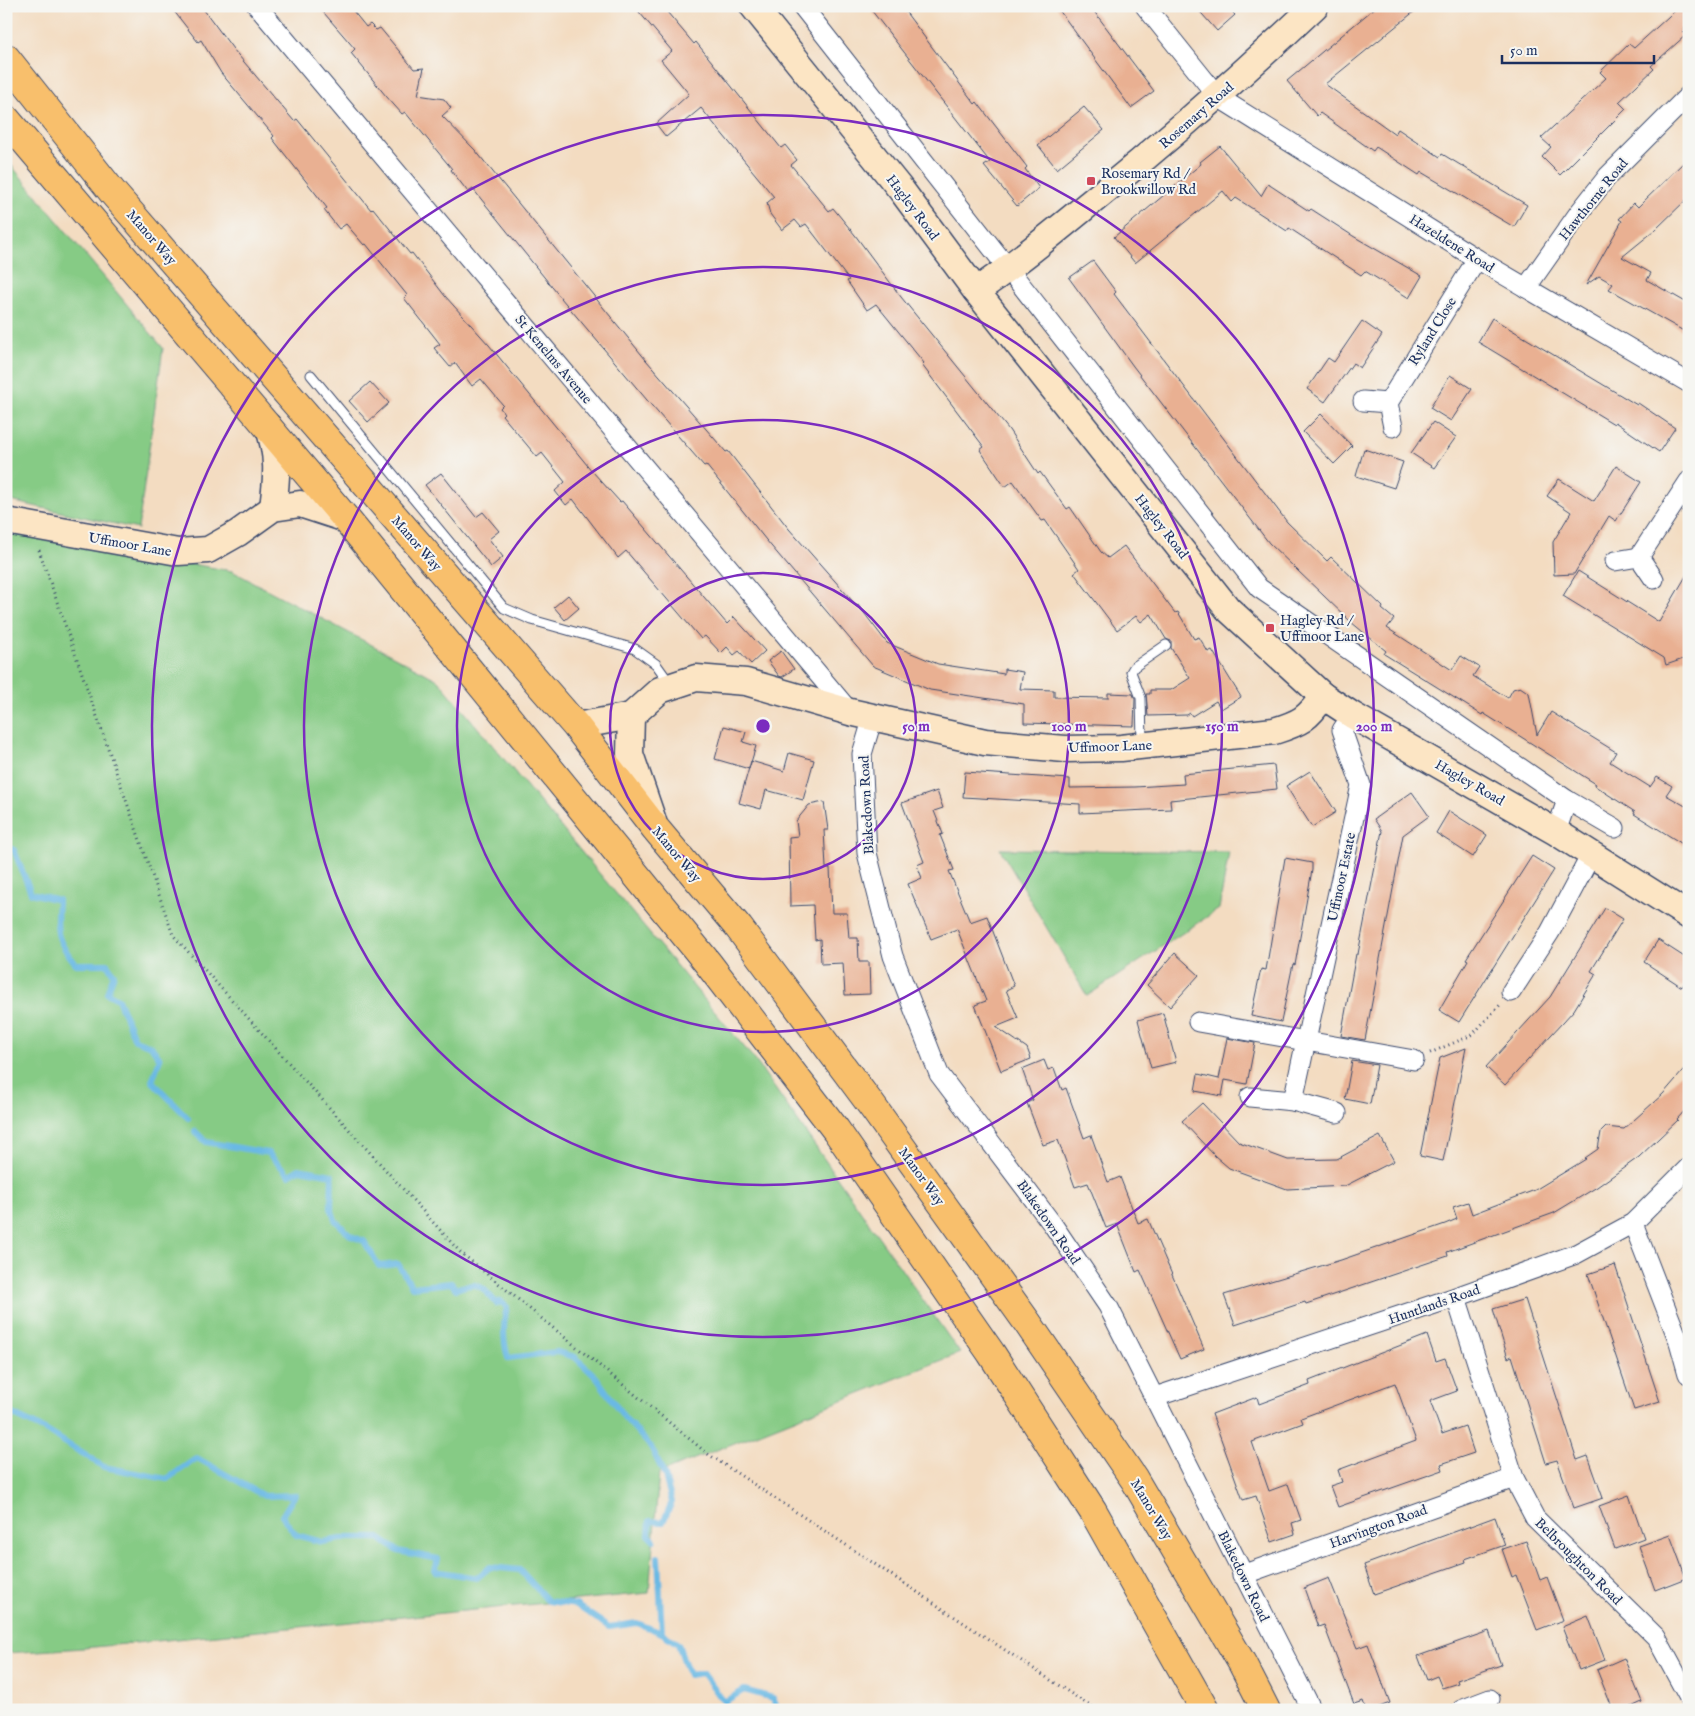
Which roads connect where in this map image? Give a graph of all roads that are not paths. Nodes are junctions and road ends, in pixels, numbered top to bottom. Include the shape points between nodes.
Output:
1 (257, 6) edge
2 (753, 6) edge
3 (802, 6) edge
4 (1145, 6) edge
5 (1315, 6) edge
6 (6, 58) edge
7 (1689, 95) edge
8 (1218, 96) junction
9 (6, 119) edge
10 (1477, 259) junction
11 (1009, 269) junction
12 (1526, 288) junction
13 (976, 292) junction
14 (311, 375) dead end
15 (1689, 383) edge
16 (1363, 402) dead end
17 (1388, 403) junction
18 (268, 426) junction
19 (1393, 427) dead end
20 (1689, 481) edge
21 (274, 508) junction
22 (346, 519) junction
23 (6, 521) edge
24 (1639, 557) junction
25 (1615, 561) dead end
26 (1654, 579) dead end
27 (1166, 645) dead end
28 (671, 685) junction
29 (1323, 696) junction
30 (862, 714) junction
31 (1352, 715) junction
32 (631, 716) junction
33 (576, 726) junction
34 (1142, 746) junction
35 (1568, 800) junction
36 (655, 828) junction
37 (1615, 828) dead end
38 (1556, 832) junction
39 (1591, 855) junction
40 (1689, 916) edge
41 (1511, 992) road end
42 (1198, 1022) dead end
43 (1304, 1042) junction
44 (1414, 1060) road end
45 (1250, 1097) dead end
46 (1293, 1101) junction
47 (1337, 1113) dead end
48 (1689, 1168) edge
49 (1633, 1224) junction
50 (1456, 1297) junction
51 (1684, 1340) edge
52 (1688, 1374) edge
53 (1155, 1398) junction
54 (1514, 1478) junction
55 (1242, 1575) junction
56 (1490, 1698) dead end
57 (1689, 1698) edge
58 (1465, 1709) edge
59 (1205, 1710) edge
60 (1266, 1710) edge
61 (1312, 1710) edge

1 - 30 street, St Kenelms Avenue
2 - 13 street, Hagley Road via 902,191
3 - 11 street
4 - 8 street, Hazeldene Road
5 - 8 street, Rosemary Road
6 - 33 highway, Manor Way via 114,194
7 - 12 street, Hawthorne Road via 1608,176
8 - 10 street, Hazeldene Road
8 - 11 street, Rosemary Road
9 - 18 highway
10 - 12 street, Hazeldene Road
10 - 17 street, Ryland Close
11 - 13 street, Rosemary Road
11 - 35 street via 1259,588
12 - 15 street, Hazeldene Road
13 - 29 street, Hagley Road via 1228,609
14 - 28 lane via 504,608 532,620 635,649 656,664
16 - 17 street
17 - 19 street
18 - 21 street via 276,447
18 - 22 highway
20 - 24 street
21 - 22 street, Uffmoor Lane via 300,504
21 - 23 street, Uffmoor Lane via 208,550 178,552
22 - 59 highway via 707,962 836,1130 991,1353 1093,1511
24 - 25 street
24 - 26 street
27 - 34 lane via 1131,672 1141,698
28 - 30 street, Uffmoor Lane via 696,678 746,682
28 - 32 street, Uffmoor Lane via 660,690
29 - 31 street, Hagley Road
29 - 34 street, Uffmoor Lane via 1298,724 1274,731
30 - 34 street, Uffmoor Lane via 985,742 1065,748
30 - 53 street, Blakedown Road via 866,853 893,956 939,1074 1054,1225 1108,1306
31 - 38 street, Hagley Road
31 - 43 street, Uffmoor Estate via 1342,730 1361,785
32 - 33 street
32 - 36 street via 630,754
33 - 36 highway, Manor Way
35 - 37 street
35 - 38 street
36 - 60 highway, Manor Way via 751,944 1027,1322 1134,1478
38 - 39 street, Hagley Road
39 - 40 street, Hagley Road
39 - 41 street via 1550,932
42 - 43 street
43 - 44 street
43 - 46 street, Uffmoor Estate
45 - 46 street
46 - 47 street
48 - 49 street, Huntlands Road
49 - 50 street, Huntlands Road via 1576,1254
49 - 51 street
50 - 53 street, Huntlands Road
50 - 54 street, Belbroughton Road
51 - 52 street
53 - 55 street, Blakedown Road
54 - 55 street, Harvington Road
54 - 57 street, Belbroughton Road via 1535,1518 1656,1637
55 - 61 street, Blakedown Road
56 - 58 street

